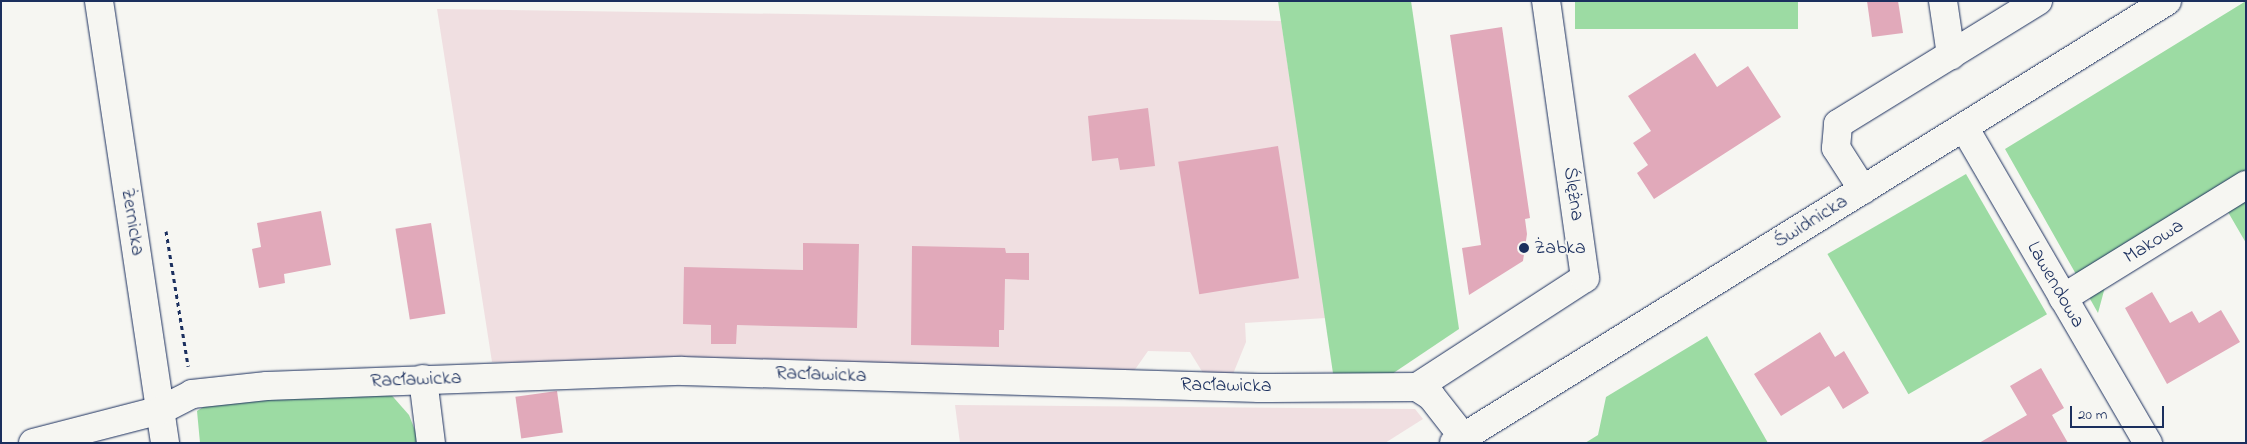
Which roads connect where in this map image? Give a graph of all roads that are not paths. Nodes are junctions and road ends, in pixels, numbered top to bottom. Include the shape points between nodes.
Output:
1 (99, 1) edge
2 (1546, 1) edge
3 (1943, 1) edge
4 (2038, 1) edge
5 (2167, 1) edge
6 (1951, 55) junction
7 (1964, 127) junction
8 (2246, 185) edge
9 (1862, 190) junction
10 (2063, 298) junction
11 (422, 379) junction
12 (1417, 387) junction
13 (161, 410) junction
14 (1458, 440) edge
15 (33, 443) edge
16 (165, 443) edge
17 (431, 443) edge
18 (2148, 443) edge

1 - 13 street, Żernicka
2 - 12 street, Ślężna via 1585,278
3 - 6 street
4 - 6 street
5 - 7 street, Świdnicka
6 - 9 street via 1838,124 1836,148
7 - 9 street, Świdnicka
7 - 10 street, Lawendowa
8 - 10 street, Makowa
9 - 14 street, Świdnicka
10 - 18 street, Lawendowa
11 - 12 street, Racławicka via 682,371 1259,388
11 - 13 street, Racławicka via 192,394
11 - 17 street
12 - 14 street via 1431,396
13 - 15 street, Racławicka
13 - 16 street, Żernicka

